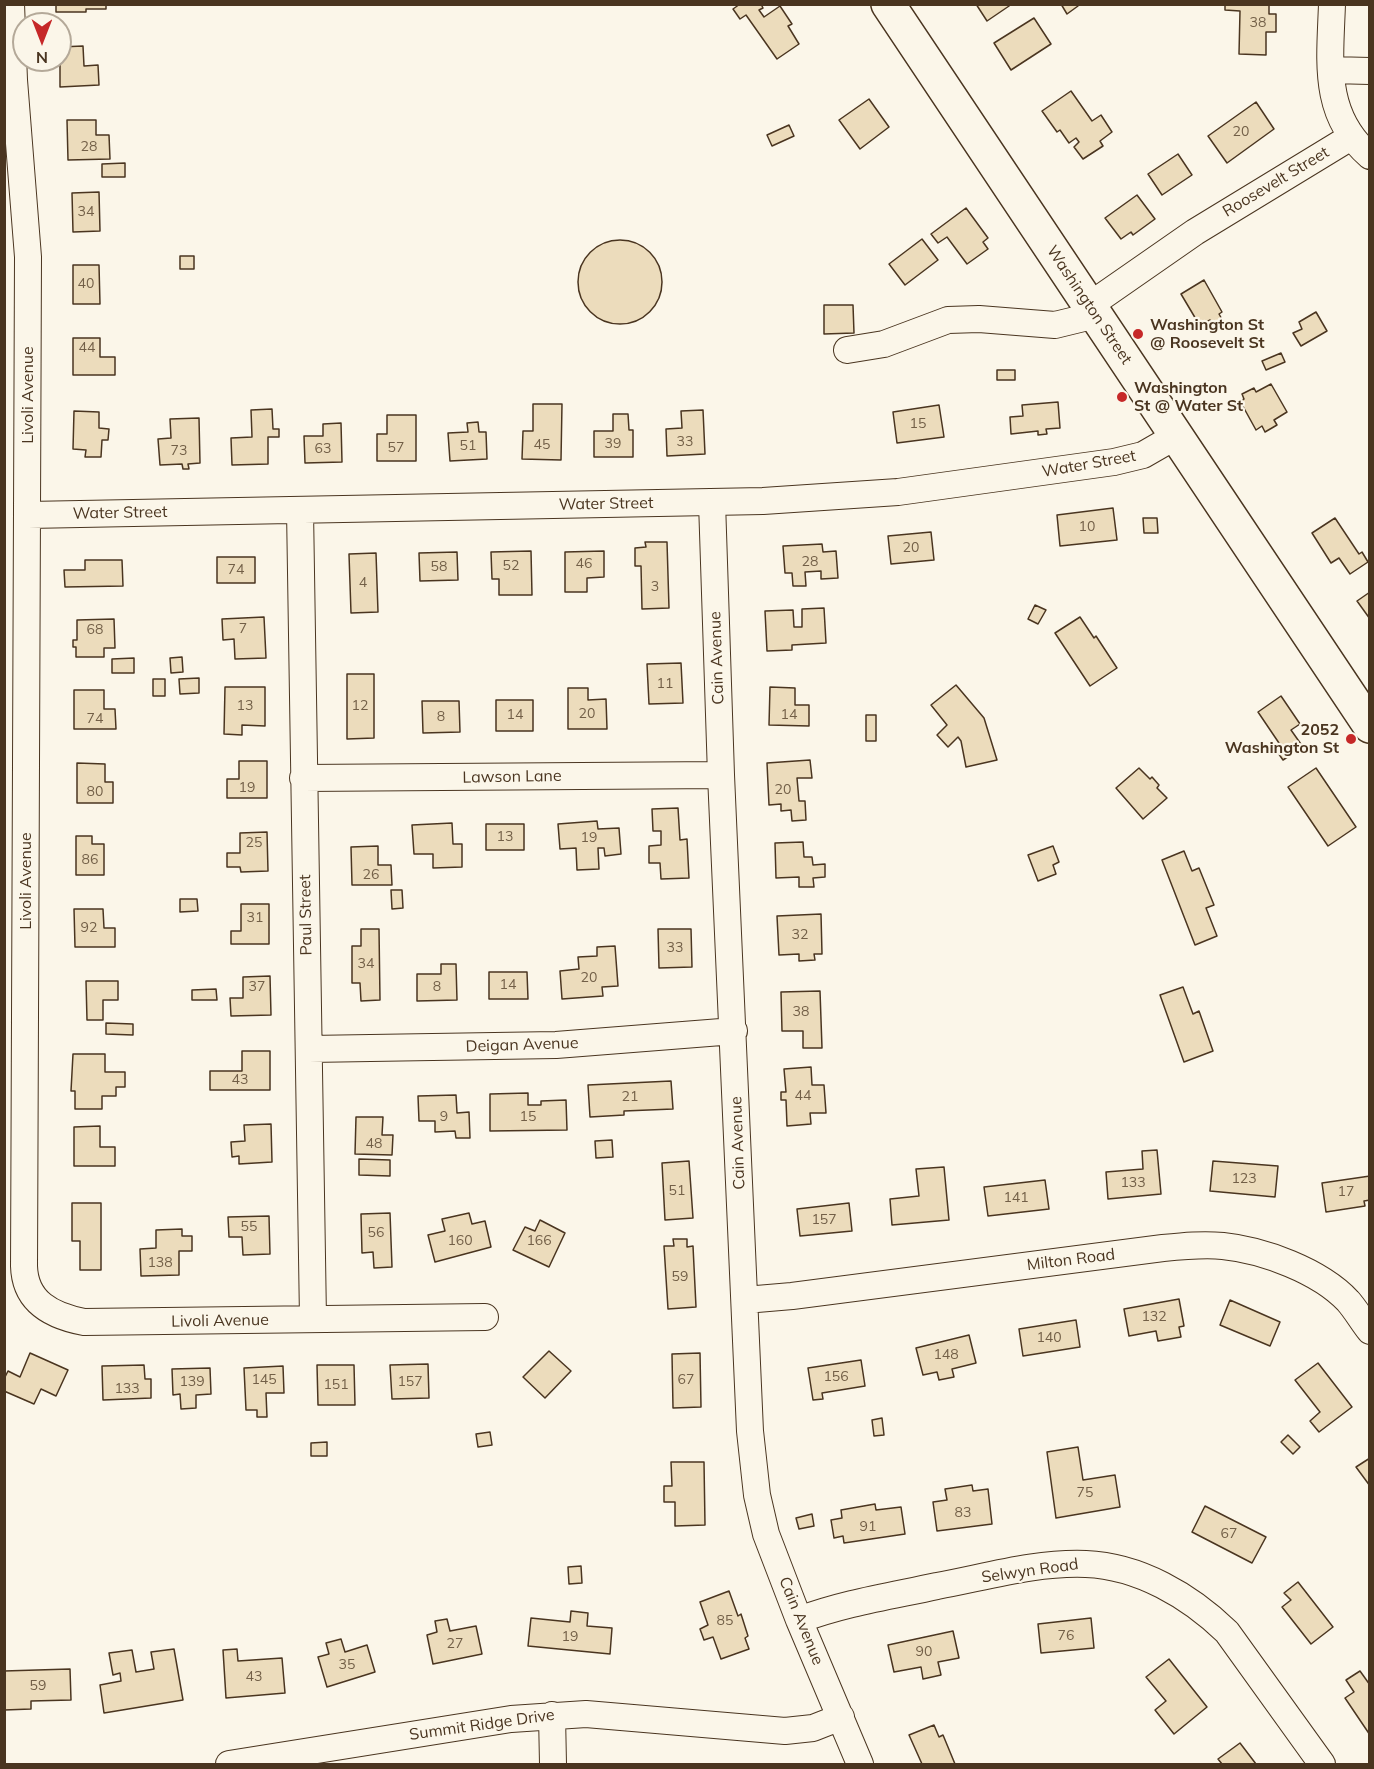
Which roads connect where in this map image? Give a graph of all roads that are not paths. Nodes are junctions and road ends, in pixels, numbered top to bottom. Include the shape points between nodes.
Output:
1 (11, 4) edge
2 (888, 4) edge
3 (1332, 4) edge
4 (1331, 70) junction
5 (1370, 71) edge
6 (1351, 137) junction
7 (1370, 156) edge
8 (1093, 310) junction
9 (847, 350) dead end
10 (1176, 435) junction
11 (712, 502) junction
12 (300, 510) junction
13 (28, 514) junction
14 (1370, 726) edge
15 (721, 775) junction
16 (303, 778) junction
17 (734, 1031) junction
18 (309, 1049) junction
19 (745, 1300) junction
20 (1365, 1316) edge
21 (485, 1317) dead end
22 (313, 1319) junction
23 (799, 1620) junction
24 (552, 1715) junction
25 (841, 1717) junction
26 (229, 1764) edge
27 (553, 1764) edge
28 (860, 1764) edge
29 (1322, 1764) edge

1 - 13 street, Livoli Avenue via 28,257
2 - 8 main road, Washington Street
3 - 4 street
4 - 5 street
4 - 6 street via 1335,104
6 - 7 street
6 - 8 street, Roosevelt Street via 1195,232
8 - 9 street, Roosevelt Street via 1055,326 948,320 884,344
8 - 10 main road, Washington Street
10 - 11 street, Water Street via 1143,455 1103,464 873,495
10 - 14 main road, Washington Street
11 - 12 street, Water Street
11 - 15 street, Cain Avenue
12 - 13 street, Water Street
12 - 16 street, Paul Street
13 - 22 street, Livoli Avenue via 24,1278 28,1289 46,1308 84,1322
15 - 16 street, Lawson Lane
15 - 17 street, Cain Avenue
16 - 18 street, Paul Street
17 - 18 street, Deigan Avenue via 556,1045
17 - 19 street, Cain Avenue
18 - 22 street, Paul Street
19 - 20 street, Milton Road via 1203,1245 1242,1249 1295,1266 1338,1292
19 - 23 street, Cain Avenue via 750,1431 757,1495 766,1534
21 - 22 street, Livoli Avenue
23 - 25 street, Cain Avenue
23 - 29 street, Selwyn Road via 841,1606 1044,1566 1087,1564 1130,1572 1184,1598 1215,1620
24 - 25 street, Summit Ridge Drive via 604,1715 785,1731 813,1728
24 - 26 street, Summit Ridge Drive
24 - 27 street
25 - 28 street, Cain Avenue

